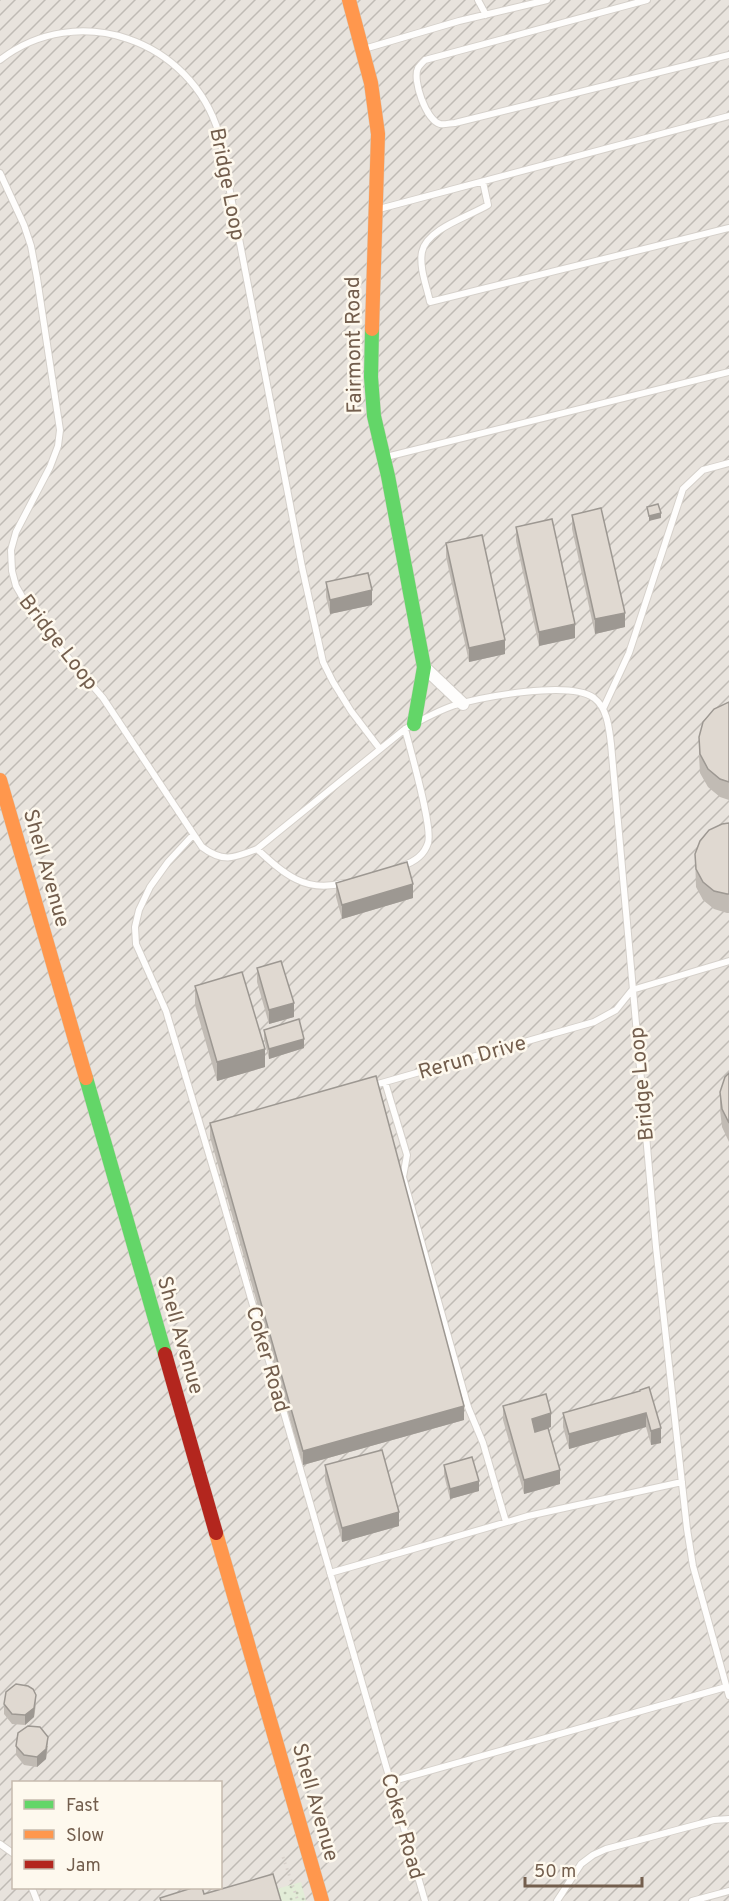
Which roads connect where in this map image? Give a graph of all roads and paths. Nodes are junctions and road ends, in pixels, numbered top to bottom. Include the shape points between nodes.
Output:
1 (350, 0) edge
2 (478, 0) edge
3 (547, 0) edge
4 (647, 0) edge
5 (486, 15) junction
6 (28, 34) dead end
7 (164, 49) dead end
8 (363, 49) junction
9 (729, 55) edge
10 (0, 60) edge
11 (729, 116) edge
12 (0, 173) edge
13 (483, 182) junction
14 (375, 210) junction
15 (729, 228) edge
16 (729, 372) edge
17 (383, 458) junction
18 (729, 463) edge
19 (424, 667) junction
20 (463, 704) junction
21 (603, 709) junction
22 (410, 726) junction
23 (380, 749) junction
24 (0, 780) edge
25 (194, 835) junction
26 (257, 849) junction
27 (393, 868) edge
28 (348, 882) edge
29 (729, 961) edge
30 (632, 990) junction
31 (385, 1082) junction
32 (360, 1089) edge
33 (213, 1129) edge
34 (202, 1132) junction
35 (682, 1482) junction
36 (506, 1522) junction
37 (330, 1573) junction
38 (726, 1687) junction
39 (729, 1696) edge
40 (390, 1782) junction
41 (729, 1819) edge
42 (284, 1857) dead end
43 (729, 1891) edge
44 (298, 1901) edge
45 (322, 1901) edge
46 (425, 1901) edge
47 (557, 1901) edge
48 (692, 1901) edge

1 - 8 street, Fairmont Road
2 - 5 lane
3 - 5 lane
4 - 9 lane via 425,60 416,76 427,114 442,124 455,123
5 - 8 lane
6 - 10 lane
7 - 23 lane, Bridge Loop via 206,99 219,134 323,662 351,711
8 - 14 street, Fairmont Road via 377,107
11 - 13 lane
12 - 25 lane, Bridge Loop via 31,246 60,430 50,467 16,532 11,550 16,586 35,619 103,698
13 - 14 lane
13 - 15 lane via 488,205 431,235 422,251 430,302
14 - 17 street, Fairmont Road via 371,377
16 - 17 lane
17 - 19 street, Fairmont Road
18 - 21 lane via 703,470 683,489 629,653
19 - 20 street
19 - 22 street, Fairmont Road
20 - 21 lane, Bridge Loop via 566,689 595,698
20 - 22 lane, Bridge Loop via 431,714
21 - 30 lane, Bridge Loop via 611,744
22 - 23 lane, Bridge Loop
22 - 27 lane via 429,842 419,858
23 - 26 lane, Bridge Loop
24 - 45 street, Shell Avenue
25 - 26 lane, Bridge Loop via 202,847 222,858
25 - 34 lane, Coker Road via 150,887 135,927 136,944 166,1011
26 - 28 lane via 286,875 310,885
29 - 30 lane
30 - 31 lane, Rerun Drive via 616,1010 594,1022
30 - 35 lane, Bridge Loop
31 - 32 lane, Rerun Drive
31 - 36 lane via 407,1155 407,1188 468,1407
33 - 34 lane
34 - 37 lane, Coker Road
35 - 36 lane
35 - 38 lane, Bridge Loop via 693,1566
36 - 37 lane
37 - 40 lane, Coker Road
38 - 39 lane, Bridge Loop
38 - 40 lane
40 - 46 lane, Coker Road
41 - 47 lane via 606,1849 581,1864
42 - 44 path
43 - 48 lane

